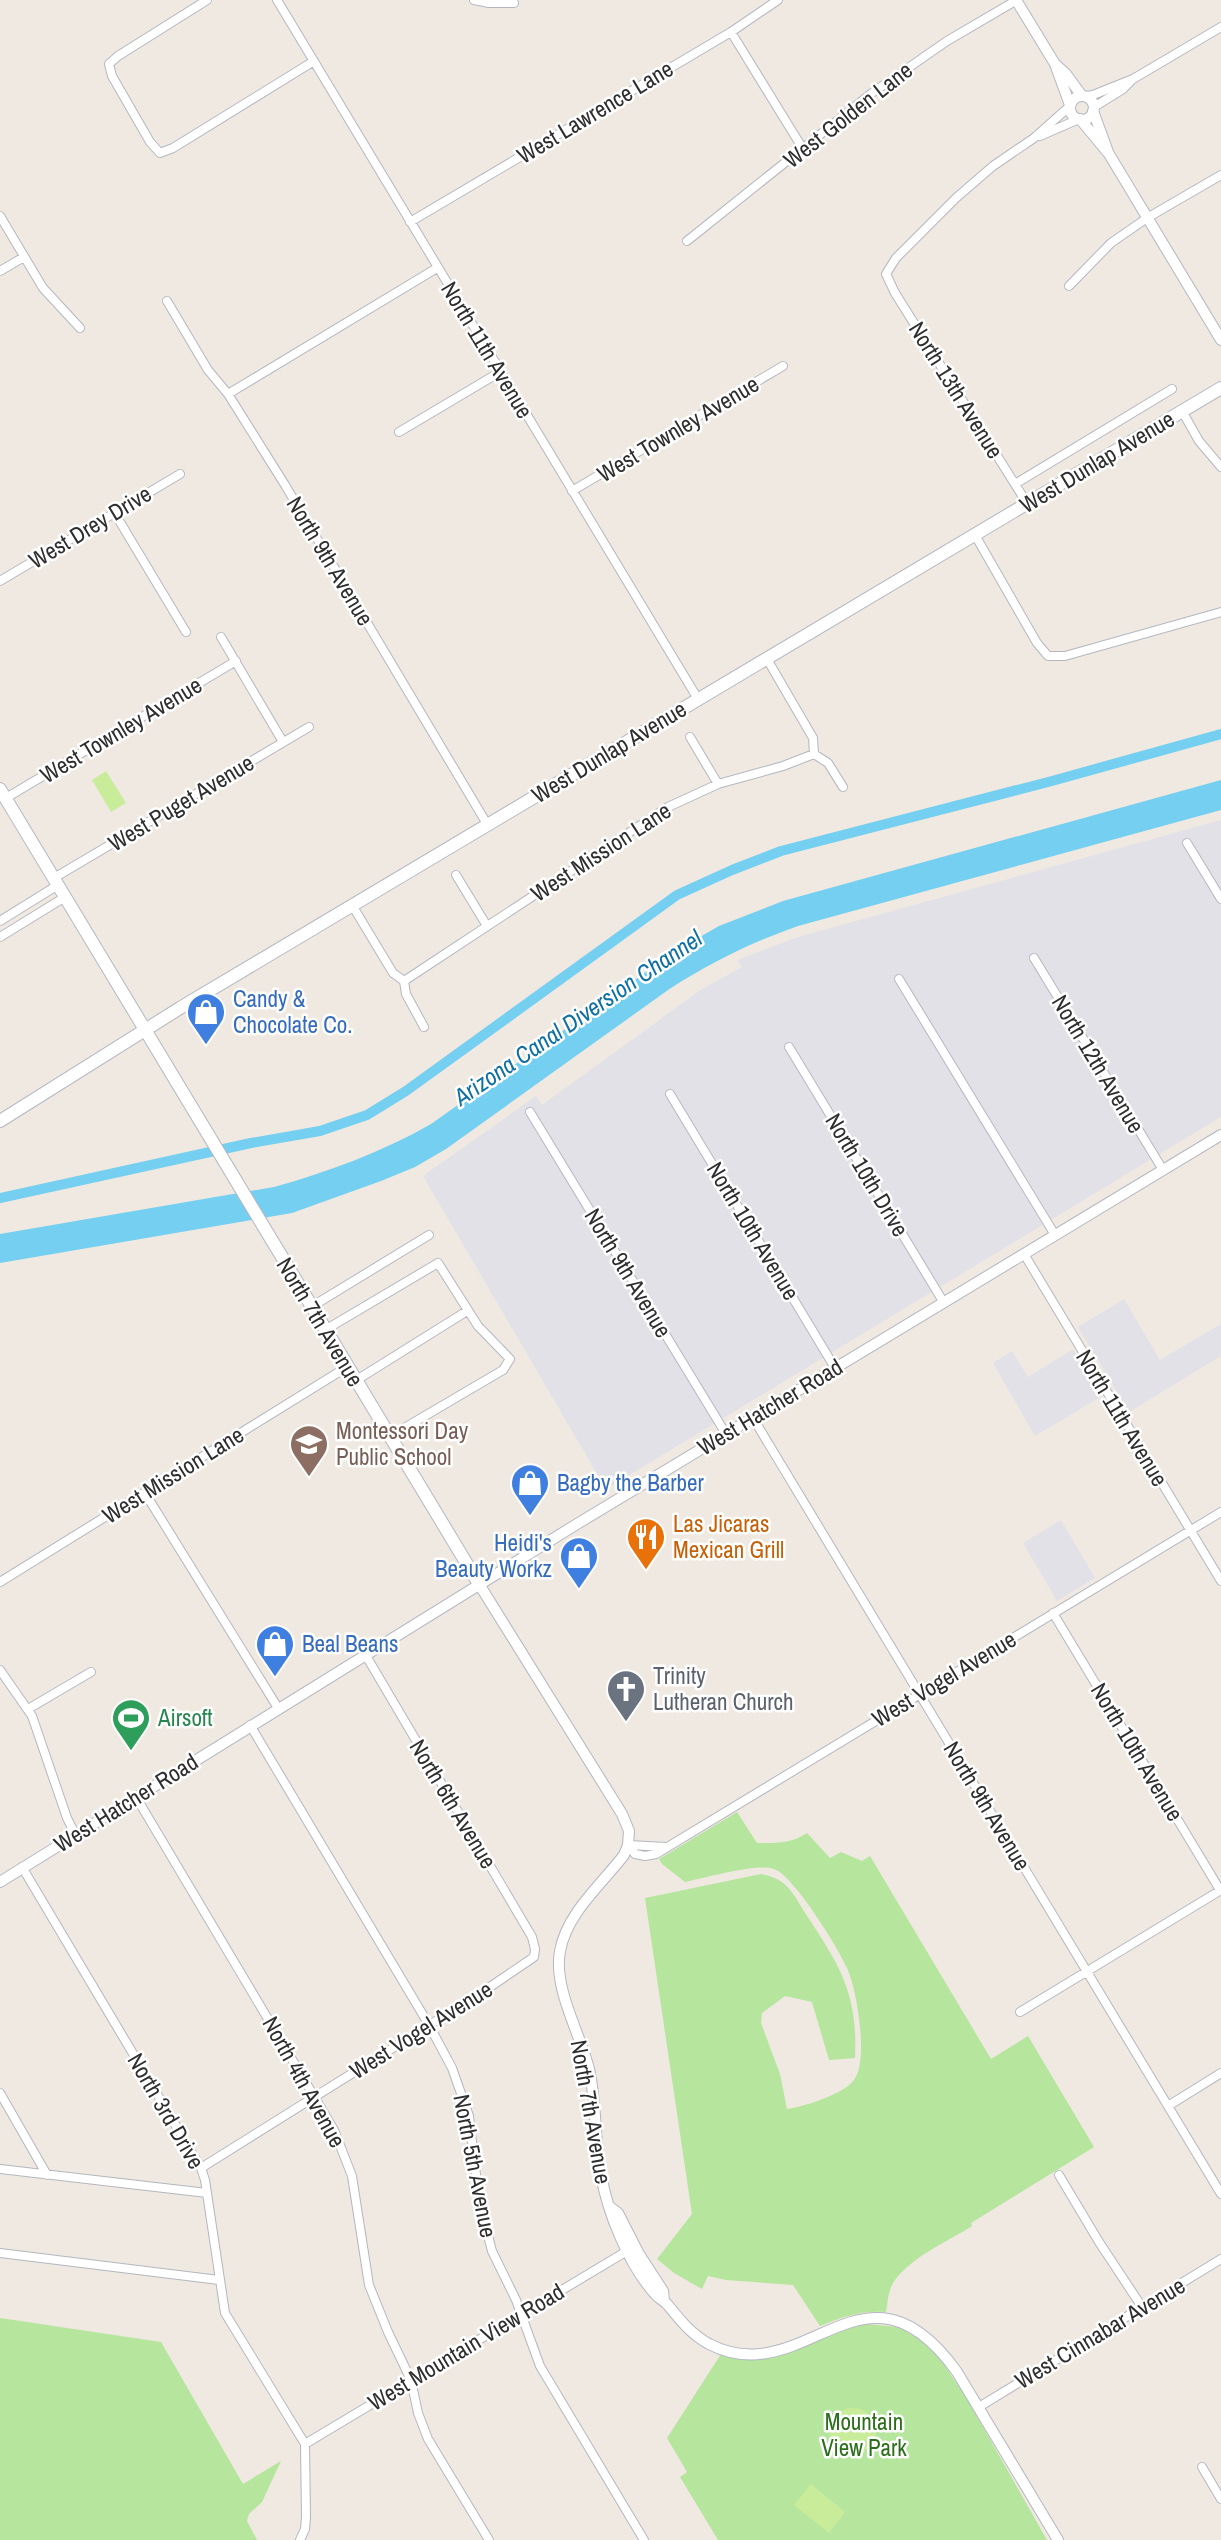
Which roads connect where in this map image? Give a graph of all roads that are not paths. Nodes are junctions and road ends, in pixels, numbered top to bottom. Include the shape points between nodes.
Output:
1 (206, 0) edge
2 (278, 0) edge
3 (474, 0) edge
4 (778, 0) edge
5 (1017, 0) edge
6 (514, 3) dead end
7 (1221, 27) edge
8 (731, 32) junction
9 (314, 61) junction
10 (1055, 64) junction
11 (1133, 79) junction
12 (1084, 96) junction
13 (1070, 106) junction
14 (1093, 109) junction
15 (1079, 119) junction
16 (1034, 138) junction
17 (803, 149) junction
18 (1109, 154) junction
19 (1221, 175) edge
20 (0, 216) edge
21 (1147, 218) junction
22 (410, 222) junction
23 (687, 241) dead end
24 (24, 257) junction
25 (437, 268) junction
26 (0, 271) edge
27 (1069, 286) dead end
28 (167, 302) dead end
29 (80, 328) dead end
30 (1221, 341) edge
31 (783, 366) dead end
32 (500, 372) junction
33 (1221, 388) edge
34 (1172, 389) dead end
35 (228, 394) junction
36 (1182, 411) junction
37 (399, 432) dead end
38 (1221, 467) edge
39 (180, 474) dead end
40 (1015, 484) junction
41 (572, 491) junction
42 (1028, 505) junction
43 (114, 512) junction
44 (975, 535) junction
45 (0, 581) edge
46 (1221, 612) edge
47 (186, 632) dead end
48 (221, 637) dead end
49 (767, 659) junction
50 (236, 662) junction
51 (698, 699) junction
52 (309, 727) dead end
53 (690, 737) dead end
54 (283, 742) junction
55 (814, 754) junction
56 (718, 784) junction
57 (843, 787) dead end
58 (3, 793) edge
59 (487, 824) junction
60 (1187, 842) dead end
61 (456, 876) dead end
62 (56, 882) junction
63 (65, 897) junction
64 (1221, 898) edge
65 (352, 905) junction
66 (0, 920) edge
67 (487, 926) junction
68 (0, 937) edge
69 (1034, 958) dead end
70 (899, 979) dead end
71 (404, 981) junction
72 (424, 1027) dead end
73 (145, 1029) junction
74 (789, 1047) dead end
75 (670, 1094) dead end
76 (530, 1112) dead end
77 (0, 1121) edge
78 (1221, 1135) edge
79 (1163, 1170) junction
80 (429, 1235) dead end
81 (1055, 1235) junction
82 (1024, 1254) junction
83 (944, 1303) junction
84 (311, 1307) junction
85 (467, 1311) junction
86 (325, 1330) junction
87 (347, 1367) junction
88 (835, 1368) junction
89 (355, 1381) junction
90 (753, 1418) junction
91 (726, 1434) junction
92 (389, 1437) junction
93 (145, 1493) junction
94 (1221, 1512) edge
95 (1190, 1530) junction
96 (1221, 1581) edge
97 (0, 1583) edge
98 (478, 1584) junction
99 (1053, 1613) junction
100 (365, 1654) junction
101 (0, 1670) edge
102 (91, 1672) dead end
103 (919, 1694) junction
104 (278, 1708) junction
105 (28, 1709) junction
106 (250, 1725) junction
107 (136, 1797) junction
108 (75, 1834) junction
109 (628, 1845) junction
110 (22, 1867) junction
111 (0, 1882) edge
112 (1221, 1890) edge
113 (534, 1957) joint
114 (1087, 1970) junction
115 (1020, 2012) dead end
116 (429, 2025) junction
117 (1221, 2073) edge
118 (0, 2093) edge
119 (315, 2096) junction
120 (1168, 2106) junction
121 (201, 2168) junction
122 (0, 2169) edge
123 (47, 2175) junction
124 (1059, 2175) dead end
125 (207, 2193) junction
126 (1221, 2194) edge
127 (630, 2247) junction
128 (0, 2253) edge
129 (1221, 2259) edge
130 (219, 2280) junction
131 (1143, 2307) junction
132 (520, 2314) junction
133 (411, 2380) junction
134 (979, 2407) junction
135 (305, 2444) junction
136 (1202, 2467) dead end
137 (1221, 2499) edge
138 (300, 2540) edge
139 (489, 2540) edge
140 (644, 2540) edge
141 (1058, 2540) edge

1 - 9 street via 108,64 160,153
2 - 9 street, North 11th Avenue
3 - 6 street
4 - 8 street, West Lawrence Lane
5 - 10 street
5 - 17 street, West Golden Lane via 912,64
7 - 11 street
8 - 17 street
8 - 22 street, West Lawrence Lane
9 - 22 street, North 11th Avenue
10 - 12 street
10 - 13 street
11 - 12 street
11 - 14 street
12 - 13 street via 1075,98
12 - 14 street
13 - 15 street
13 - 16 street
14 - 15 street via 1090,116
14 - 18 street
15 - 16 street
15 - 18 street
16 - 40 street, North 13th Avenue via 956,198 886,274
17 - 23 street, West Golden Lane
18 - 21 street
19 - 21 street
20 - 24 street
21 - 27 street via 1111,243
21 - 30 street
22 - 25 street, North 11th Avenue
24 - 26 street
24 - 29 street via 43,288
25 - 32 street, North 11th Avenue
25 - 35 street
28 - 35 street, North 9th Avenue
31 - 41 street, West Townley Avenue
32 - 37 street
32 - 41 street, North 11th Avenue
33 - 36 main road, West Dunlap Avenue
34 - 40 street, West Dunlap Avenue
35 - 59 street, North 9th Avenue
36 - 38 street
36 - 42 main road, West Dunlap Avenue
39 - 43 street, West Drey Drive
40 - 42 street, North 13th Avenue
41 - 51 street, North 11th Avenue
42 - 44 main road, West Dunlap Avenue
43 - 45 street, West Drey Drive
43 - 47 street
44 - 46 street via 1048,656 1065,656
44 - 49 main road, West Dunlap Avenue
48 - 50 street
49 - 51 main road, West Dunlap Avenue
49 - 55 street via 813,738
50 - 54 street
50 - 58 street, West Townley Avenue
51 - 59 main road, West Dunlap Avenue
52 - 54 street, West Puget Avenue
53 - 56 street
54 - 62 street, West Puget Avenue
55 - 56 street, West Mission Lane
55 - 57 street via 828,762
56 - 67 street, West Mission Lane via 650,817
58 - 62 main road, North 7th Avenue
59 - 65 main road, West Dunlap Avenue
60 - 64 street
61 - 67 street
62 - 63 main road, North 7th Avenue
62 - 66 street, West Puget Avenue
63 - 68 street
63 - 73 main road, North 7th Avenue
65 - 71 street via 393,973
65 - 73 main road, West Dunlap Avenue
67 - 71 street, West Mission Lane
69 - 79 street, North 12th Avenue
70 - 81 street
71 - 72 street
73 - 77 main road, West Dunlap Avenue
73 - 84 main road, North 7th Avenue
74 - 83 street, North 10th Drive
75 - 88 street, North 10th Avenue
76 - 91 street, North 9th Avenue
78 - 79 street, West Hatcher Road
79 - 81 street, West Hatcher Road
80 - 84 street
81 - 82 street, West Hatcher Road
82 - 83 street, West Hatcher Road
82 - 95 street, North 11th Avenue
83 - 88 street, West Hatcher Road
84 - 86 main road, North 7th Avenue
85 - 86 street via 438,1263
85 - 89 street
85 - 92 street via 510,1359 503,1370
86 - 87 main road, North 7th Avenue
87 - 89 main road, North 7th Avenue
87 - 93 street, West Mission Lane
88 - 90 street, West Hatcher Road
89 - 92 main road, North 7th Avenue
90 - 91 street, West Hatcher Road
90 - 103 street, North 9th Avenue
91 - 98 street, West Hatcher Road
92 - 98 main road, North 7th Avenue
93 - 97 street, West Mission Lane
93 - 104 street
94 - 95 street, West Vogel Avenue
95 - 96 street, North 11th Avenue
95 - 99 street, West Vogel Avenue
98 - 100 street, West Hatcher Road
98 - 109 street, North 7th Avenue via 622,1814 629,1831
99 - 103 street, West Vogel Avenue
99 - 112 street, North 10th Avenue
100 - 104 street, West Hatcher Road
100 - 113 street, North 6th Avenue via 531,1937
101 - 105 street
102 - 105 street
103 - 109 street, West Vogel Avenue via 667,1847
103 - 114 street, North 9th Avenue
104 - 106 street, West Hatcher Road
105 - 108 street
106 - 107 street, West Hatcher Road
106 - 116 street, North 5th Avenue
107 - 108 street, West Hatcher Road
107 - 119 street, North 4th Avenue
108 - 110 street, West Hatcher Road
109 - 127 street, North 7th Avenue via 576,1913 565,1935 558,1968 589,2071 601,2175 610,2207 618,2213
110 - 111 street, West Hatcher Road
110 - 121 street, North 3rd Drive
112 - 114 street
113 - 116 street, West Vogel Avenue
114 - 115 street
114 - 120 street, North 9th Avenue
116 - 119 street, West Vogel Avenue
116 - 132 street, North 5th Avenue via 462,2092 484,2226
117 - 120 street
118 - 123 street
119 - 121 street, West Vogel Avenue
119 - 133 street, North 4th Avenue via 345,2154 369,2285
120 - 126 street, North 9th Avenue
121 - 125 street, North 3rd Drive
122 - 123 street
123 - 125 street
124 - 131 street
125 - 130 street, North 3rd Drive
127 - 132 street, West Mountain View Road
127 - 134 street, North 7th Avenue via 663,2291 664,2301 693,2334 710,2344 760,2354 779,2351 851,2321 890,2318 909,2325 939,2348
128 - 130 street
129 - 131 street, West Cinnabar Avenue
130 - 135 street, North 3rd Drive via 225,2314
131 - 134 street, West Cinnabar Avenue
132 - 133 street, West Mountain View Road
132 - 140 street, North 5th Avenue via 540,2366
133 - 135 street, West Mountain View Road
133 - 139 street, North 4th Avenue via 428,2439
134 - 141 street
135 - 138 street via 306,2517
136 - 137 street

